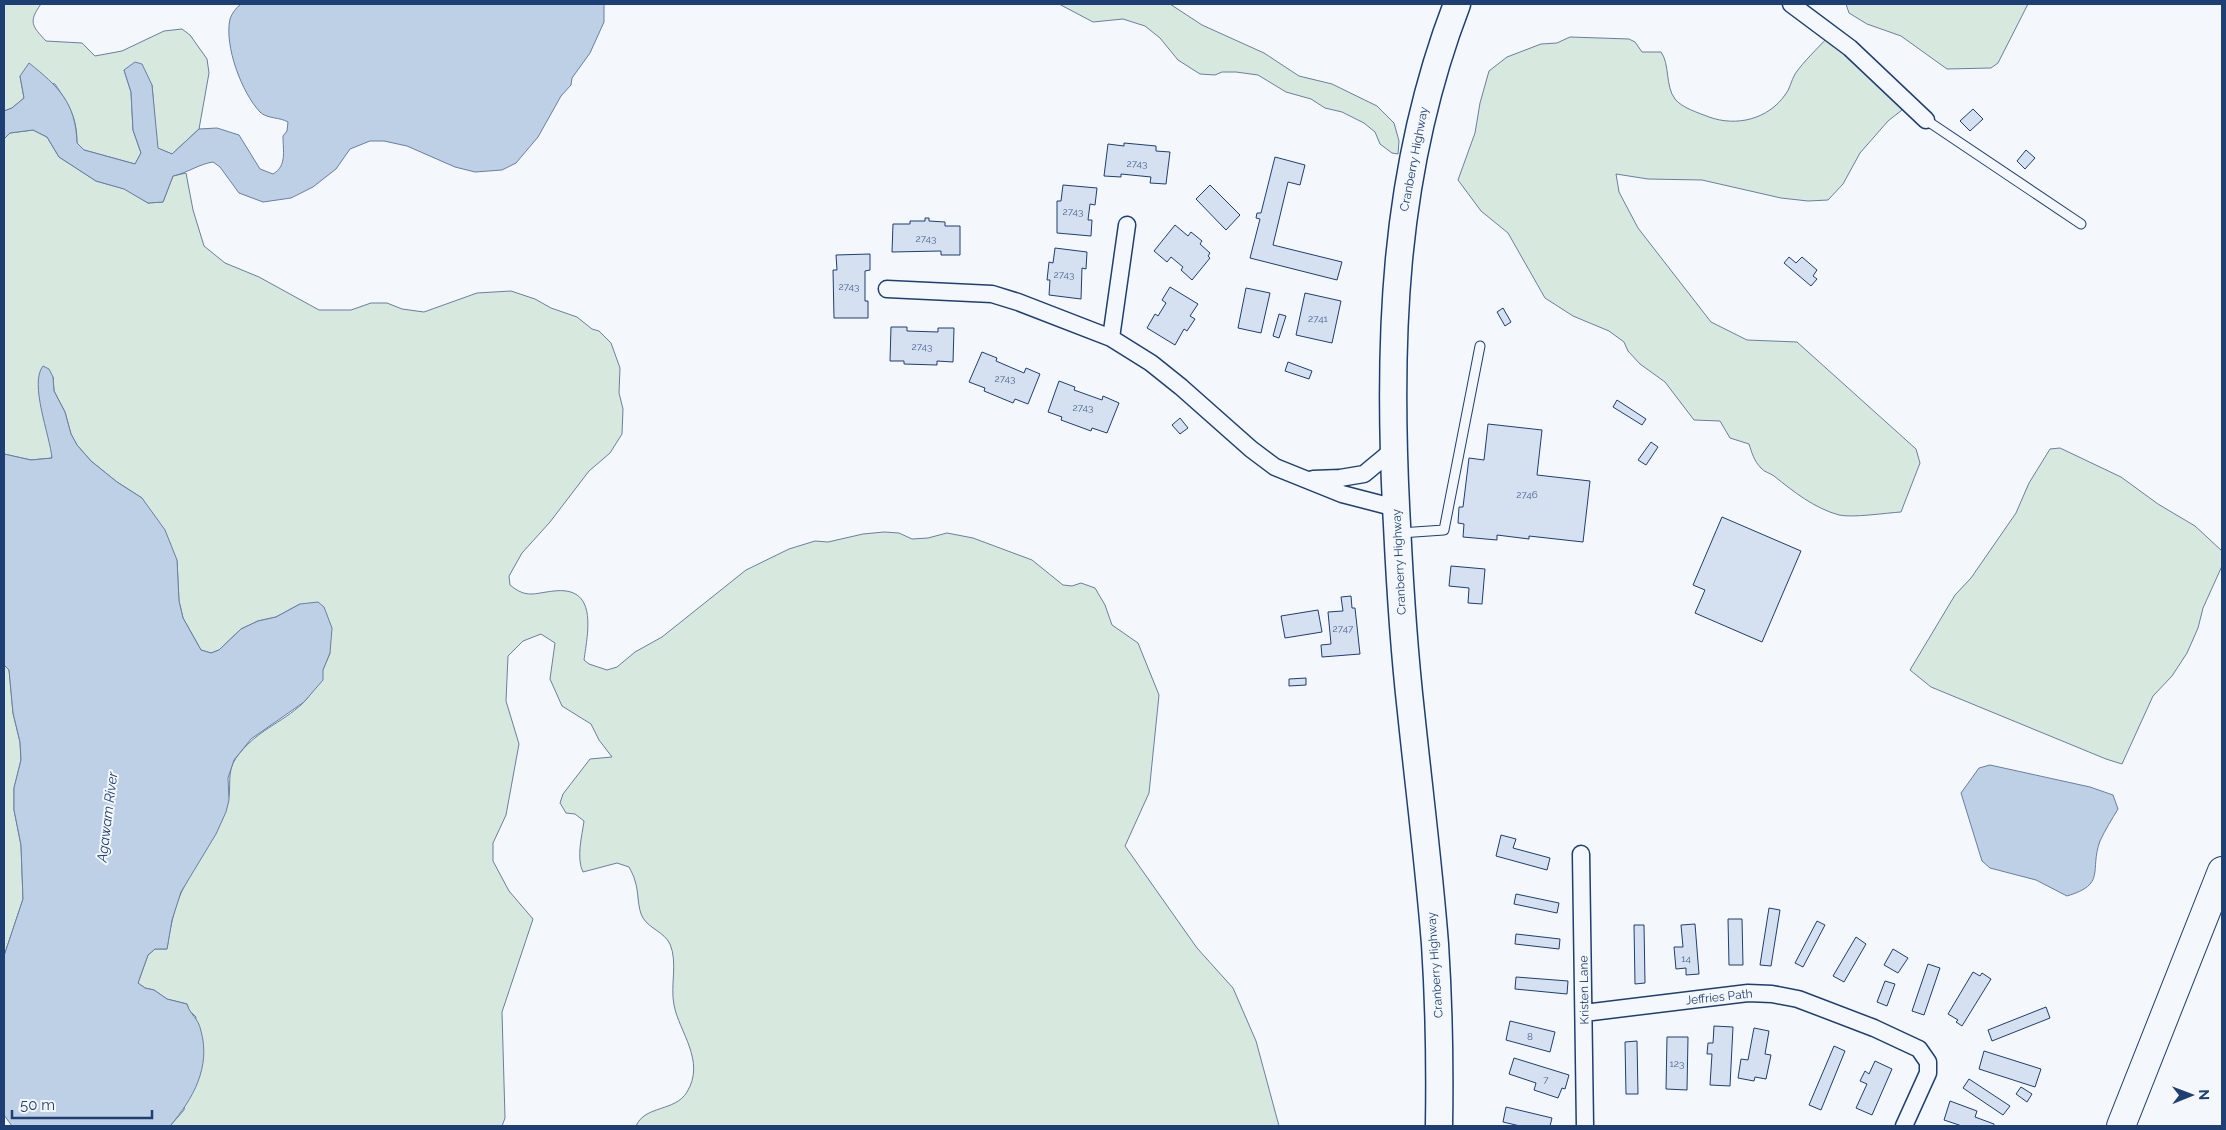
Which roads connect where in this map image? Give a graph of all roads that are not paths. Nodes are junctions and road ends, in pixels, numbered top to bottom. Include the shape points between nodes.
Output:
1 (1457, 4) edge
2 (1791, 4) edge
3 (1926, 120) joint
4 (2081, 224) dead end
5 (1127, 225) dead end
6 (887, 289) dead end
7 (1110, 338) junction
8 (1480, 346) dead end
9 (1393, 450) junction
10 (1306, 479) junction
11 (1396, 508) junction
12 (1397, 534) junction
13 (1581, 854) dead end
14 (2222, 871) edge
15 (1584, 1013) junction
16 (1439, 1126) edge
17 (1584, 1126) edge
18 (1904, 1126) edge
19 (2121, 1126) edge

1 - 9 main road, Cranberry Highway via 1429,86 1406,196 1394,322
2 - 3 street via 1850,48
3 - 4 lane
5 - 7 street
6 - 7 street via 992,294
7 - 10 street via 1182,387 1275,467
8 - 12 lane via 1444,530
9 - 10 street via 1364,474
9 - 11 main road, Cranberry Highway
10 - 11 street via 1342,494
11 - 12 main road, Cranberry Highway
12 - 16 main road, Cranberry Highway via 1404,644 1435,942
13 - 15 street, Kristen Lane
14 - 19 highway
15 - 17 street, Kristen Lane
15 - 18 street, Jeffries Path via 1734,994 1772,994 1798,999 1874,1028 1913,1045 1923,1053 1928,1062 1926,1079

